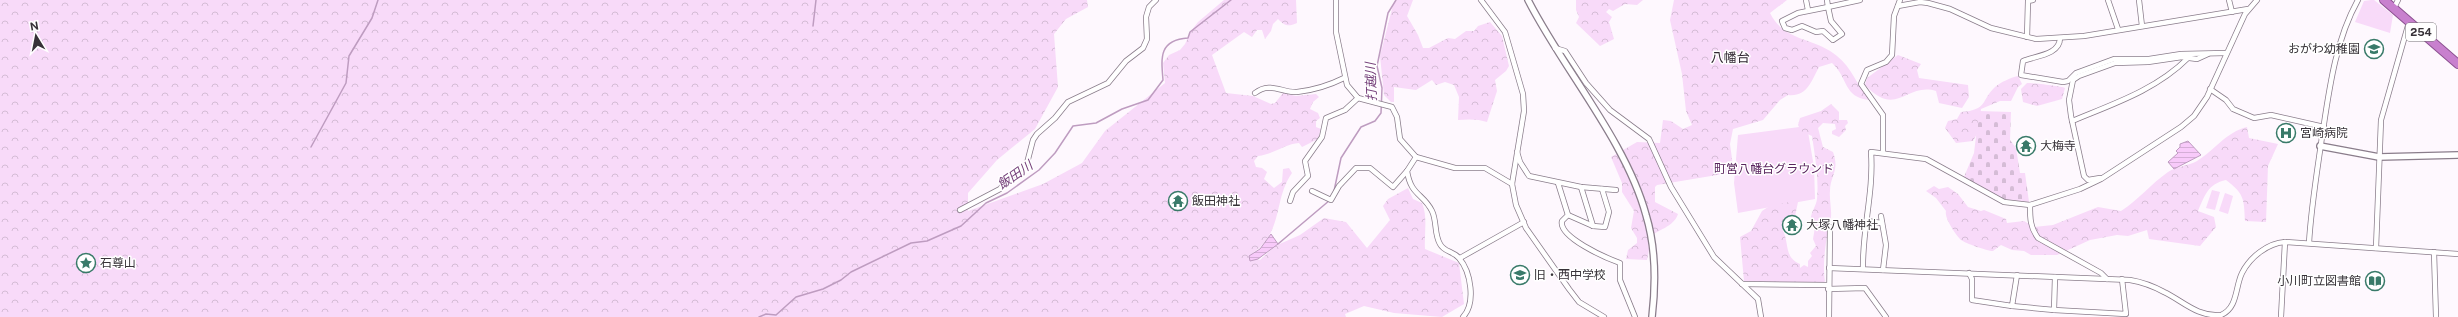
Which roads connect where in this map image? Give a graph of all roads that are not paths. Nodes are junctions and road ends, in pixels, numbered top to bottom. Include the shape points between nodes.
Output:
1 (1156, 0) edge
2 (1336, 0) edge
3 (1481, 0) edge
4 (1528, 0) edge
5 (1806, 0) edge
6 (1827, 0) edge
7 (1860, 0) edge
8 (1900, 0) edge
9 (2032, 0) edge
10 (2108, 0) edge
11 (2139, 0) edge
12 (2229, 0) edge
13 (2257, 0) edge
14 (2358, 0) edge
15 (2384, 0) edge
16 (2398, 0) edge
17 (1898, 6) junction
18 (1828, 7) junction
19 (2394, 8) junction
20 (2248, 9) junction
21 (1808, 10) junction
22 (2232, 12) junction
23 (2409, 22) junction
24 (2142, 26) junction
25 (2118, 29) junction
26 (2027, 37) junction
27 (2060, 38) junction
28 (1555, 48) junction
29 (2208, 54) junction
30 (2226, 54) junction
31 (2188, 58) junction
32 (2458, 64) edge
33 (1575, 67) junction
34 (1569, 71) junction
35 (1344, 78) junction
36 (2210, 89) junction
37 (1255, 93) dead end
38 (1358, 98) junction
39 (2072, 121) junction
40 (2324, 127) junction
41 (2320, 146) junction
42 (1517, 150) junction
43 (1883, 152) junction
44 (2458, 155) edge
45 (1416, 156) junction
46 (2380, 157) junction
47 (1407, 171) junction
48 (2101, 179) junction
49 (1558, 183) junction
50 (1512, 184) junction
51 (1581, 187) junction
52 (1602, 189) junction
53 (1616, 190) dead end
54 (1312, 191) dead end
55 (1290, 201) dead end
56 (2030, 205) junction
57 (960, 210) dead end
58 (1568, 214) junction
59 (1881, 216) dead end
60 (1867, 221) junction
61 (1524, 222) junction
62 (1882, 223) junction
63 (1594, 226) junction
64 (1830, 227) dead end
65 (2285, 242) junction
66 (2309, 243) junction
67 (2376, 248) junction
68 (2434, 252) junction
69 (2458, 254) edge
70 (1460, 258) junction
71 (1829, 268) junction
72 (1863, 270) junction
73 (1883, 270) junction
74 (1969, 273) junction
75 (2017, 275) junction
76 (2055, 278) junction
77 (2107, 279) junction
78 (2122, 279) junction
79 (1742, 284) junction
80 (1828, 287) junction
81 (2012, 306) junction
82 (2054, 310) junction
83 (1463, 317) edge
84 (1604, 317) edge
85 (1635, 317) edge
86 (1652, 317) edge
87 (1761, 317) edge
88 (1829, 317) edge
89 (1886, 317) edge
90 (2281, 317) edge
91 (2436, 317) edge

1 - 57 street via 1149,7 1146,17 1147,39 1143,48 1126,61 1108,83 1068,102 1037,134 1027,163 1000,189
2 - 35 street via 1334,22 1345,69
3 - 42 street via 1505,32 1523,94 1524,112
4 - 28 street
5 - 21 street
6 - 18 street
7 - 18 street
8 - 17 street
9 - 26 street via 2028,1
10 - 25 street
11 - 24 street
12 - 22 street
13 - 20 street
14 - 40 street via 2342,37
15 - 19 highway, 254
16 - 19 street
17 - 26 street via 1928,3 1950,9 1978,23
17 - 43 street via 1894,16 1892,55 1886,62 1867,70 1861,84 1883,115
18 - 21 street
18 - 21 street via 1831,21 1842,34 1833,40 1823,31 1816,32 1802,26 1792,30 1785,28 1782,21
19 - 23 highway, 254
20 - 22 street
20 - 30 street
22 - 24 street
23 - 32 highway, 254
23 - 46 street via 2381,120
24 - 25 street
25 - 27 street
26 - 27 street
27 - 29 street via 2058,46 2054,49 2023,61 2021,74 2063,82 2068,81 2076,73 2114,59
28 - 33 street via 1565,51
28 - 34 street
29 - 30 street
29 - 31 street via 2202,58
30 - 36 street
31 - 39 street via 2177,69 2145,90
31 - 39 street via 2115,63 2079,76 2073,80 2069,95
33 - 34 street
33 - 79 street via 1610,110 1649,139 1671,187 1714,257
34 - 86 street via 1625,162 1641,197 1650,232 1654,266
35 - 37 street via 1314,90 1295,92 1275,87 1260,89
35 - 38 street via 1351,92
36 - 40 street via 2226,100 2233,109 2254,118 2270,115
36 - 48 street via 2194,116 2181,127
38 - 45 street via 1392,107 1397,117 1400,139
38 - 55 street via 1345,110 1326,118 1322,137 1305,161 1308,176 1293,192
39 - 48 street via 2086,179
40 - 41 street
41 - 46 street
41 - 66 street
42 - 49 street via 1520,162 1529,176
42 - 50 street
43 - 56 street via 1926,160 1999,200
43 - 60 street via 1871,152 1872,172
44 - 46 street
45 - 47 street
45 - 50 street via 1455,168 1485,168
46 - 67 street
47 - 54 street via 1393,188 1370,168 1356,168 1339,186 1331,200
47 - 70 street via 1412,190 1430,206 1439,243 1443,249
48 - 56 street via 2080,189
49 - 51 street
49 - 58 street
50 - 61 street via 1516,205
51 - 52 street
51 - 63 street
52 - 53 street
52 - 63 street via 1609,212 1605,227
56 - 77 street via 2030,222 2038,238 2101,273
58 - 63 street
58 - 85 street via 1561,224 1567,235 1604,258 1620,263 1620,280
59 - 62 street
60 - 62 street
60 - 72 street via 1862,244
61 - 70 street
61 - 84 street via 1541,252 1579,302
62 - 73 street via 1886,241
64 - 71 street
65 - 66 street
65 - 78 street via 2271,245 2250,261 2242,272 2233,303 2226,312 2216,316 2198,315 2165,292 2142,282
65 - 90 street
66 - 67 street
67 - 68 street
68 - 69 street
68 - 91 street
70 - 83 street via 1472,297 1470,308
71 - 72 street
71 - 80 street
72 - 73 street
73 - 74 street
74 - 75 street
74 - 81 street via 1972,279 1972,300
75 - 76 street
75 - 81 street
76 - 77 street
76 - 82 street
77 - 78 street
78 - 82 street via 2126,314
79 - 80 street
79 - 87 street via 1758,299
80 - 88 street
80 - 89 street via 1865,288
81 - 82 street

